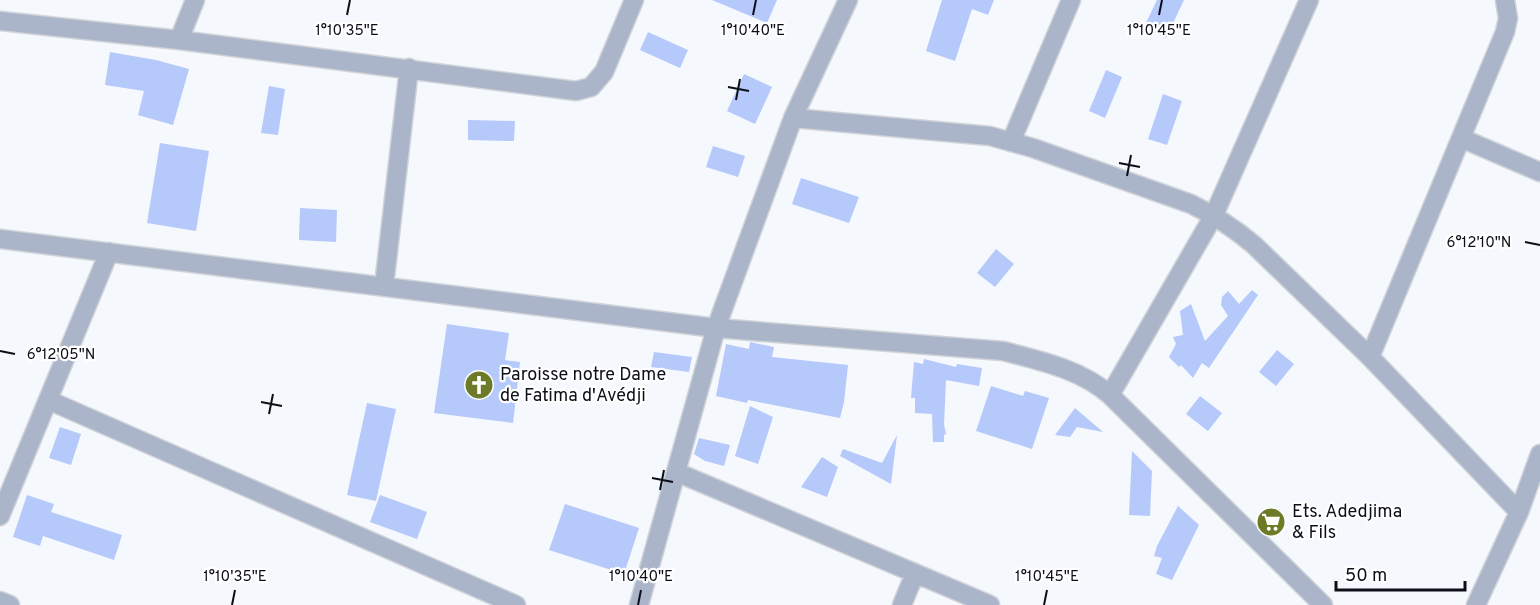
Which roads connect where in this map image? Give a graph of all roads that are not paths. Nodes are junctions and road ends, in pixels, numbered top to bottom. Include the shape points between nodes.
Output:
1 (195, 0) edge
2 (634, 0) edge
3 (848, 0) edge
4 (1071, 0) edge
5 (1309, 0) edge
6 (1505, 0) edge
7 (0, 21) edge
8 (179, 39) junction
9 (409, 68) junction
10 (793, 118) junction
11 (1461, 138) junction
12 (1011, 142) junction
13 (1540, 172) edge
14 (1214, 215) junction
15 (0, 239) edge
16 (109, 252) junction
17 (384, 286) junction
18 (716, 327) junction
19 (1370, 357) junction
20 (1110, 395) junction
21 (48, 400) junction
22 (1540, 454) edge
23 (676, 472) junction
24 (1519, 512) junction
25 (0, 516) edge
26 (915, 573) junction
27 (0, 601) edge
28 (10, 605) edge
29 (516, 605) edge
30 (639, 605) edge
31 (902, 605) edge
32 (990, 605) edge
33 (1323, 605) edge
34 (1476, 605) edge

1 - 8 street
2 - 9 street via 604,72 591,87 576,91
3 - 10 street
4 - 12 street
5 - 14 street
6 - 11 street via 1509,18 1505,32
7 - 8 street
8 - 9 street
9 - 17 street
10 - 12 street via 990,136
10 - 18 street
11 - 13 street
11 - 19 street
12 - 14 street
14 - 19 street via 1254,245
14 - 20 street
15 - 16 street
16 - 17 street
16 - 21 street
17 - 18 street
18 - 20 street via 1004,351 1077,374
18 - 23 street
19 - 24 street
20 - 33 street
21 - 25 street
21 - 29 street
22 - 24 street
23 - 26 street
23 - 30 street
24 - 34 street
26 - 31 street
26 - 32 street
27 - 28 street

